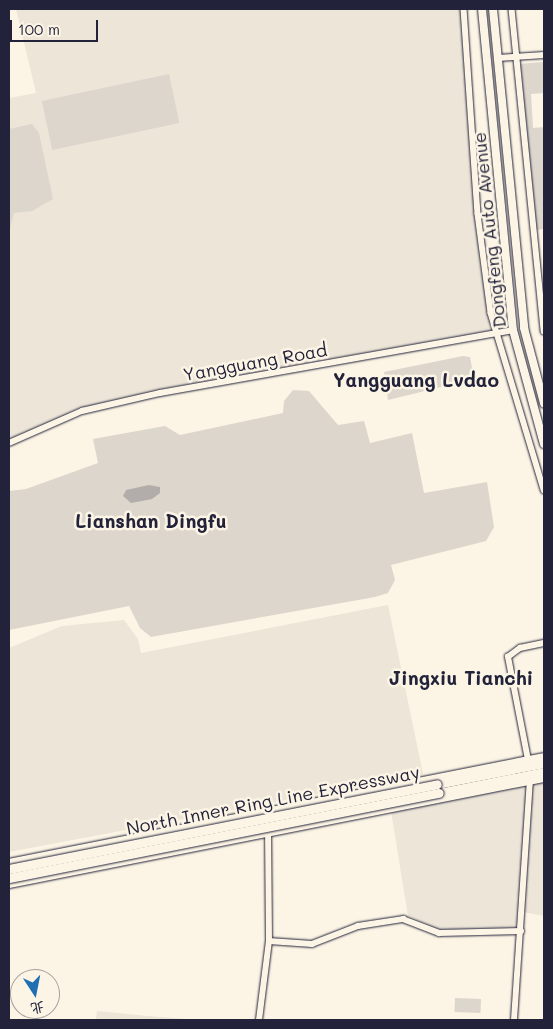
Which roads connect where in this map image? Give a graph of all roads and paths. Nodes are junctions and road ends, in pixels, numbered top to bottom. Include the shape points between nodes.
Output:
1 (464, 9) edge
2 (482, 9) edge
3 (494, 9) edge
4 (512, 9) edge
5 (544, 55) edge
6 (517, 56) junction
7 (498, 58) junction
8 (513, 330) junction
9 (544, 331) edge
10 (498, 333) junction
11 (542, 387) edge
12 (530, 390) junction
13 (544, 400) edge
14 (533, 401) junction
15 (9, 443) edge
16 (544, 444) edge
17 (544, 490) edge
18 (544, 644) edge
19 (544, 756) edge
20 (528, 760) junction
21 (544, 762) edge
22 (544, 772) edge
23 (544, 778) edge
24 (530, 781) junction
25 (264, 812) junction
26 (269, 833) junction
27 (9, 863) edge
28 (9, 869) edge
29 (9, 878) edge
30 (9, 884) edge
31 (521, 931) junction
32 (269, 941) junction
33 (259, 1020) edge
34 (514, 1020) edge

1 - 10 street via 478,214 491,313
2 - 8 main road, Dongfeng Auto Avenue
3 - 7 main road, Dongfeng Auto Avenue
4 - 6 street
5 - 6 street
6 - 7 street
6 - 9 street
7 - 11 main road, Dongfeng Auto Avenue via 524,328
8 - 10 street, Yangguang Road
8 - 12 main road, Dongfeng Auto Avenue
10 - 15 street, Yangguang Road via 142,397 82,411
10 - 17 street
11 - 12 main road
11 - 13 main road, Dongfeng Auto Avenue
12 - 14 main road, Dongfeng Auto Avenue
13 - 14 main road
14 - 16 main road, Dongfeng Auto Avenue
18 - 20 street via 520,648 508,657
19 - 20 main road
20 - 25 main road
21 - 28 highway, North Inner Ring Line Expressway, bridge
22 - 29 highway, North Inner Ring Line Expressway, bridge
23 - 24 main road
24 - 26 main road
24 - 31 street
25 - 26 street
25 - 27 main road
26 - 30 main road
26 - 32 street
31 - 32 street via 439,933 403,919 358,926 312,944
31 - 34 street
32 - 33 street

